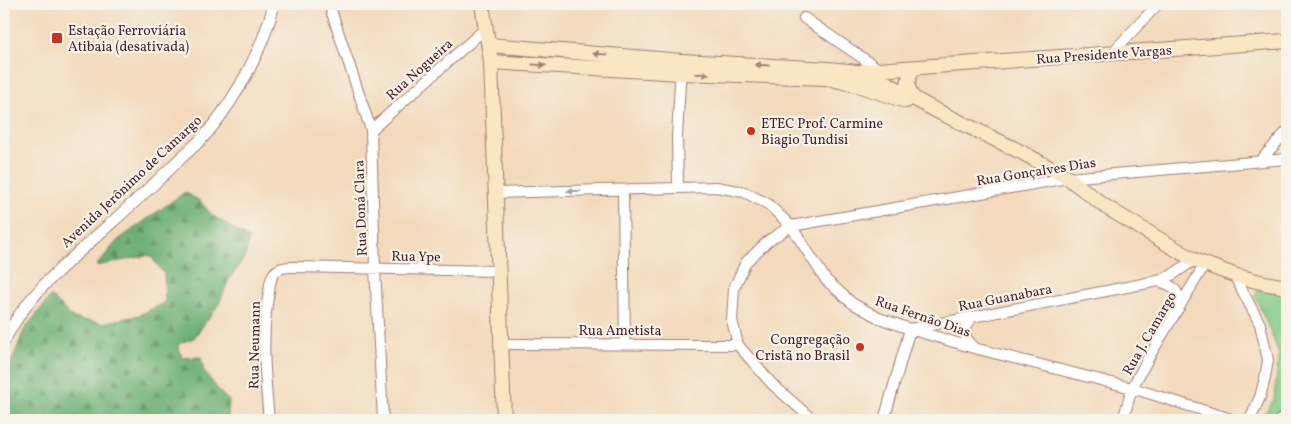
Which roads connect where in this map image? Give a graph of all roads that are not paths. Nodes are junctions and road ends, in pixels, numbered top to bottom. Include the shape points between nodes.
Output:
1 (274, 4) edge
2 (335, 4) edge
3 (482, 4) edge
4 (1158, 4) edge
5 (804, 18) dead end
6 (486, 28) junction
7 (1287, 41) edge
8 (488, 45) junction
9 (1111, 54) junction
10 (491, 62) junction
11 (681, 67) junction
12 (916, 69) junction
13 (883, 76) junction
14 (860, 86) junction
15 (914, 98) junction
16 (933, 109) junction
17 (371, 130) junction
18 (1287, 131) edge
19 (1287, 159) edge
20 (1260, 160) junction
21 (1068, 178) junction
22 (678, 187) junction
23 (623, 190) junction
24 (496, 193) junction
25 (791, 226) junction
26 (1200, 262) junction
27 (375, 269) junction
28 (498, 271) junction
29 (275, 272) joint
30 (1234, 275) junction
31 (1158, 281) junction
32 (1287, 287) edge
33 (1180, 306) junction
34 (973, 317) junction
35 (910, 329) junction
36 (4, 341) edge
37 (501, 344) junction
38 (625, 344) junction
39 (738, 345) junction
40 (974, 348) junction
41 (1132, 388) junction
42 (1287, 414) edge
43 (269, 420) edge
44 (383, 420) edge
45 (504, 420) edge
46 (813, 420) edge
47 (884, 420) edge
48 (1123, 420) edge
49 (1234, 420) edge
50 (1250, 420) edge
51 (1280, 420) edge

1 - 36 street, Avenida Jerônimo de Camargo via 255,57 239,88 210,129 48,279 21,311
2 - 17 street, Rua Doná Clara via 330,10
3 - 6 main road
4 - 9 street
5 - 13 street
6 - 8 main road
6 - 17 street, Rua Nogueira
7 - 9 main road, Rua Presidente Vargas
8 - 10 main road
11 -> 8 main road
9 - 12 main road, Rua Presidente Vargas
10 -> 11 main road via 544,66
10 - 24 main road
13 -> 11 main road via 828,68
11 -> 14 main road via 827,78
11 - 22 street
12 - 13 main road, Rua Presidente Vargas
12 - 15 main road via 908,82
13 - 14 main road, Rua Presidente Vargas via 876,85
13 - 15 main road
14 - 16 main road
15 - 16 main road
16 - 21 main road
17 - 27 street, Rua Doná Clara
18 - 20 street
19 - 20 street, Rua Gonçalves Dias
20 - 21 street, Rua Gonçalves Dias
21 - 25 street, Rua Gonçalves Dias
21 - 26 main road via 1106,207
22 - 23 street, Rua Fernão Dias
22 - 25 street, Rua Fernão Dias via 716,187 744,192 768,204
23 -> 24 street, Rua Fernão Dias
23 - 38 street
24 - 28 main road
25 - 35 street, Rua Fernão Dias via 826,280 852,304
25 - 39 street via 768,241 746,262 734,288 732,320
26 - 30 main road
26 - 31 street, Rua Guanabara
26 - 33 street, Rua J. Camargo
27 - 28 street, Rua Ype
27 - 29 street, Rua Ype via 292,267
27 - 44 street, Rua Doná Clara
28 - 37 main road
29 - 43 street, Rua Neumann via 266,307
30 - 32 main road
30 - 50 street via 1260,324 1268,360 1260,397
31 - 33 street via 1174,289
31 - 34 street, Rua Guanabara
33 - 41 street, Rua J. Camargo
34 - 35 street, Rua Guanabara
34 - 40 street via 964,333
35 - 40 street, Rua Fernão Dias
35 - 47 street
37 - 38 street, Rua Ametista
37 - 45 main road
38 - 39 street, Rua Ametista
39 - 46 street via 772,384
40 - 41 street, Rua Fernão Dias
41 - 48 street, Rua J. Camargo
41 - 49 street, Rua Fernão Dias
42 - 51 street

